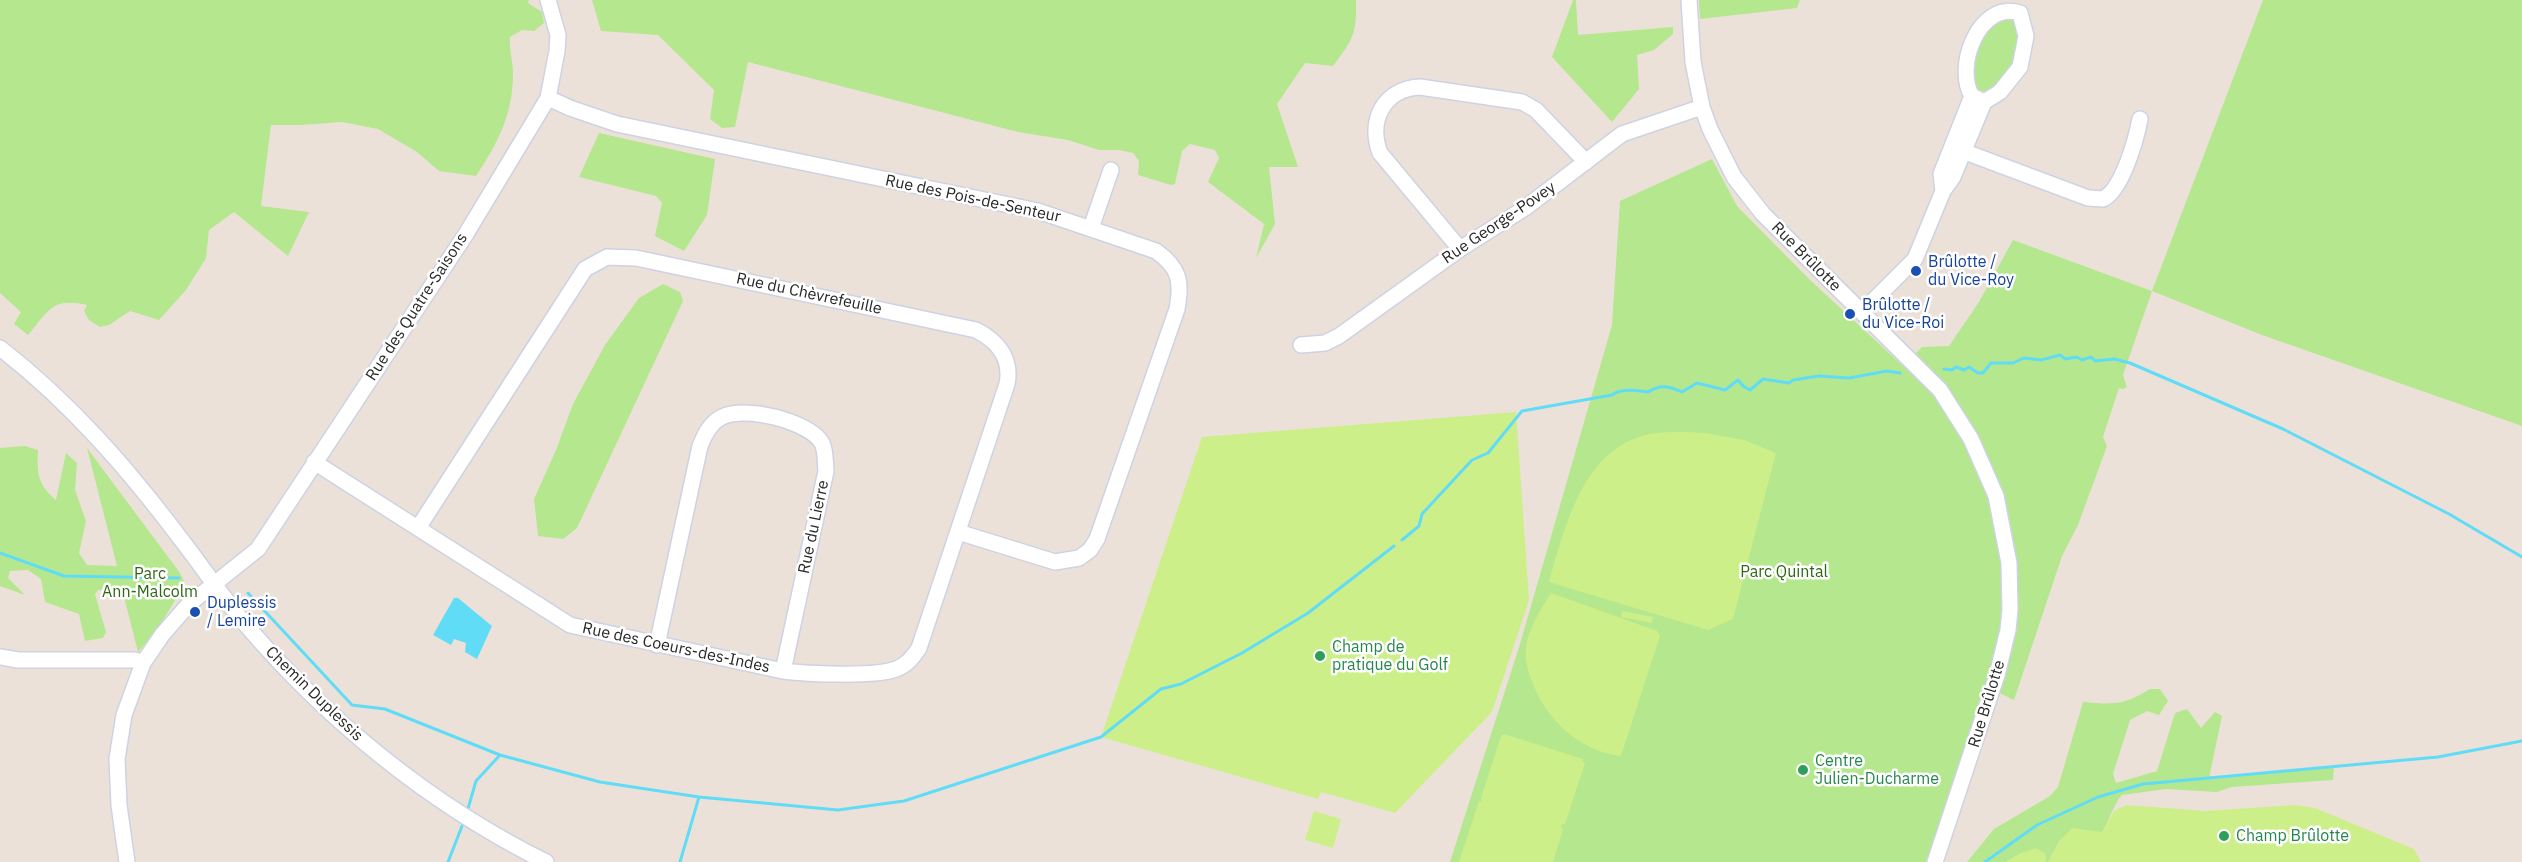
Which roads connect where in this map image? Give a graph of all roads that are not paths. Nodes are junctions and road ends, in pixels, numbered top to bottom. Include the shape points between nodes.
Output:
1 (548, 0) edge
2 (1689, 0) edge
3 (2014, 4) edge
4 (548, 98) junction
5 (1978, 99) junction
6 (1702, 107) junction
7 (2140, 119) dead end
8 (1958, 149) junction
9 (1586, 162) junction
10 (1111, 170) dead end
11 (1091, 228) junction
12 (1460, 249) junction
13 (1862, 312) junction
14 (1301, 345) dead end
15 (0, 348) edge
16 (314, 462) junction
17 (418, 528) junction
18 (958, 532) junction
19 (214, 585) junction
20 (657, 645) junction
21 (0, 657) edge
22 (143, 663) junction
23 (905, 665) joint
24 (783, 671) junction
25 (127, 862) edge
26 (546, 862) edge
27 (1935, 862) edge

1 - 4 street, Rue des Quatre-Saisons via 558,35
2 - 6 street, Rue Brûlotte via 1693,62
3 - 5 street via 2026,36 2023,58 2011,82 2000,92
3 - 5 street via 1996,9 1983,19 1969,43 1966,86
4 - 11 street, Rue des Pois-de-Senteur via 617,124 1038,211
4 - 16 street, Rue des Quatre-Saisons via 466,234
5 - 8 street
6 - 9 street, Rue George-Povey via 1629,130
6 - 13 street, Rue Brûlotte via 1721,153 1746,195
7 - 8 street via 2134,145 2114,190 2103,199 2088,198
8 - 13 street via 1941,174 1943,191 1915,259
9 - 12 street, Rue George-Povey via 1505,223
9 - 12 street via 1536,110 1521,102 1419,87 1396,93 1379,114 1375,134 1380,153
10 - 11 street
11 - 18 street, Rue des Pois-de-Senteur via 1156,251 1176,270 1181,287 1177,309 1097,539 1079,558 1055,562
12 - 14 street, Rue George-Povey via 1339,336 1325,344
13 - 27 street, Rue Brûlotte via 1940,390 1962,422 1996,496 2009,563 2010,610 2002,655
15 - 19 street, Chemin Duplessis via 41,381 108,449
16 - 17 street, Rue des Coeurs-des-Indes
16 - 19 street, Rue des Quatre-Saisons via 258,549
17 - 18 street, Rue du Chèvrefeuille via 585,268 607,257 620,256 928,319 976,330 993,340 1006,357 1009,376
17 - 20 street, Rue des Coeurs-des-Indes via 570,626
18 - 23 street, Rue du Chèvrefeuille via 919,648
19 - 22 street, Rue des Quatre-Saisons via 172,622
19 - 26 street, Chemin Duplessis via 277,660 356,735 440,801
20 - 24 street, Rue des Coeurs-des-Indes
20 - 24 street, Rue du Lierre via 700,446 713,423 722,417 733,412 755,414 808,429 823,446 825,458 826,471
21 - 22 street
22 - 25 street, Rue des Quatre-Saisons via 124,715 117,759
23 - 24 street, Rue des Coeurs-des-Indes via 885,672

